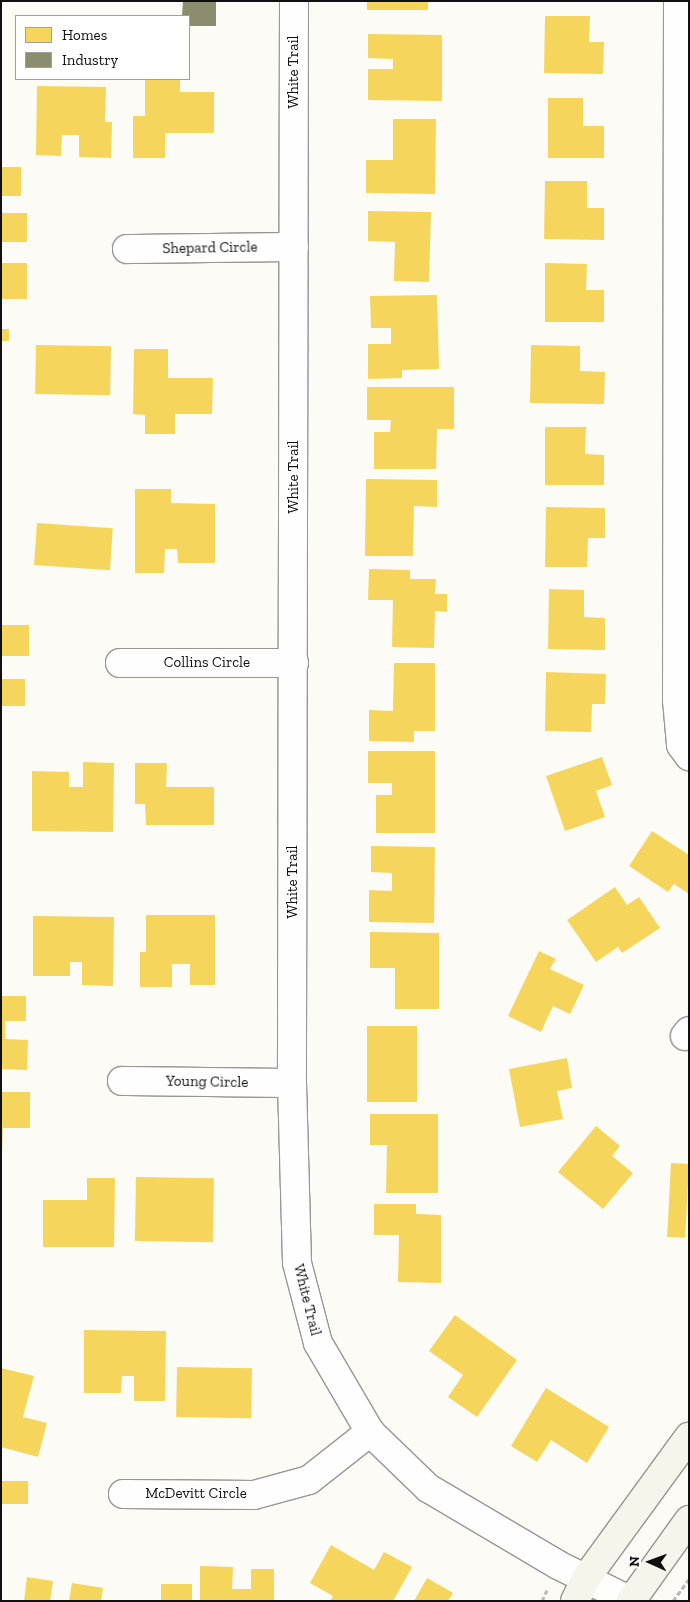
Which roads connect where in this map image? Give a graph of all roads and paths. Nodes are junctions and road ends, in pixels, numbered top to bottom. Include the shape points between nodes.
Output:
1 (294, 1) edge
2 (678, 1) edge
3 (683, 227) edge
4 (294, 247) junction
5 (127, 249) dead end
6 (120, 663) dead end
7 (294, 664) junction
8 (689, 756) edge
9 (122, 1081) dead end
10 (292, 1083) junction
11 (370, 1432) junction
12 (689, 1437) edge
13 (123, 1494) dead end
14 (689, 1520) edge
15 (689, 1579) edge
16 (581, 1589) edge
17 (631, 1601) edge
18 (673, 1601) edge

1 - 4 street, White Trail
2 - 3 street
3 - 8 street via 678,700 681,745
4 - 5 street, Shepard Circle
4 - 7 street, White Trail
6 - 7 street, Collins Circle
7 - 10 street, White Trail
9 - 10 street, Young Circle
10 - 11 street, White Trail via 297,1263 318,1343
11 - 13 street, McDevitt Circle via 309,1480 254,1495
11 - 16 street, White Trail via 428,1488 558,1565
12 - 16 street
14 - 17 street
15 - 18 path
16 - 17 street, White Trail

